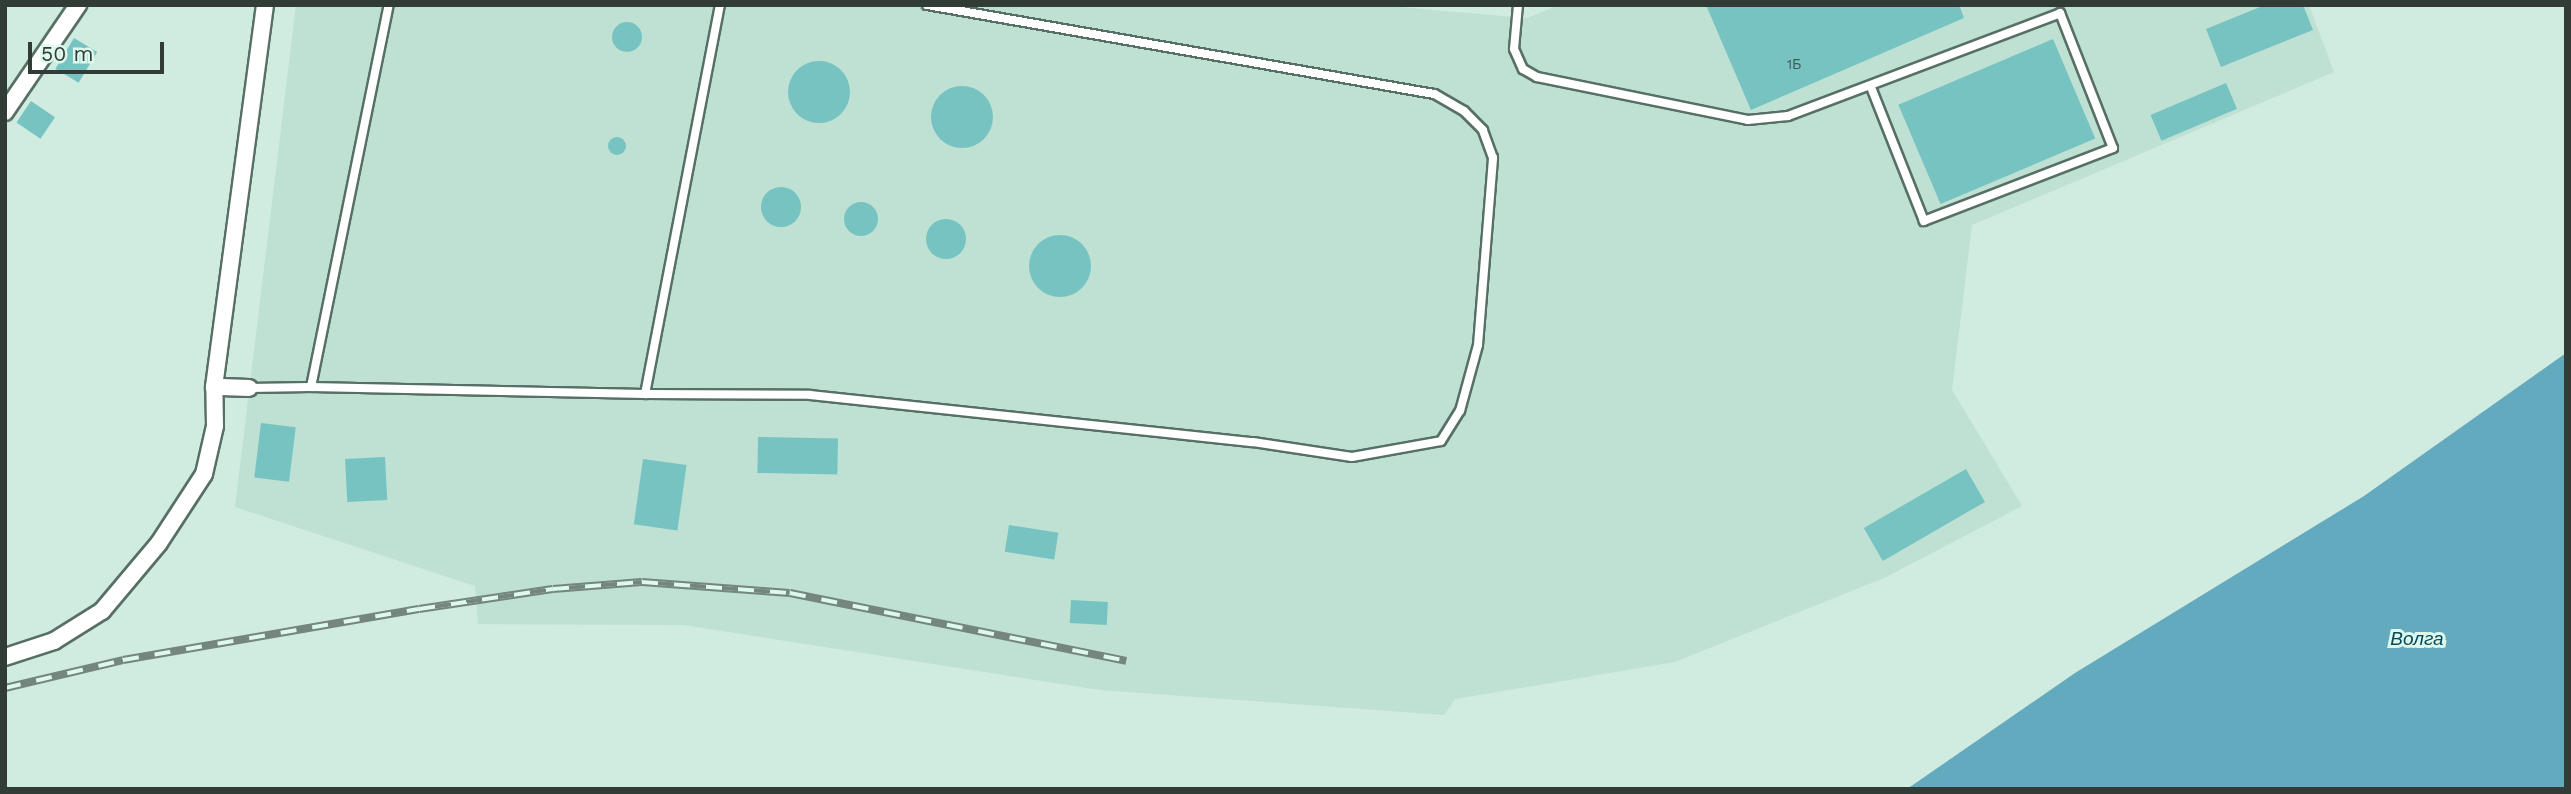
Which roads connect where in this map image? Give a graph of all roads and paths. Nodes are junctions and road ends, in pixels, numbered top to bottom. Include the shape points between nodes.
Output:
1 (78, 5) edge
2 (265, 5) edge
3 (389, 5) edge
4 (720, 5) edge
5 (927, 5) edge
6 (1518, 5) edge
7 (1871, 87) junction
8 (5, 112) edge
9 (214, 387) junction
10 (311, 387) junction
11 (249, 388) joint
12 (645, 394) junction
13 (5, 657) edge

1 - 8 street
2 - 9 street
3 - 10 lane
4 - 12 lane
5 - 12 lane via 1434,93 1464,111 1483,130 1493,158 1478,345 1460,411 1441,441 1352,457 1253,442 810,395
6 - 7 lane via 1514,49 1523,69 1572,87 1748,120 1787,116
7 - 7 lane via 2060,13 2113,148 1924,221
9 - 11 street
9 - 13 street via 215,426 204,474 159,543 103,611 54,641
10 - 11 lane
10 - 12 lane

